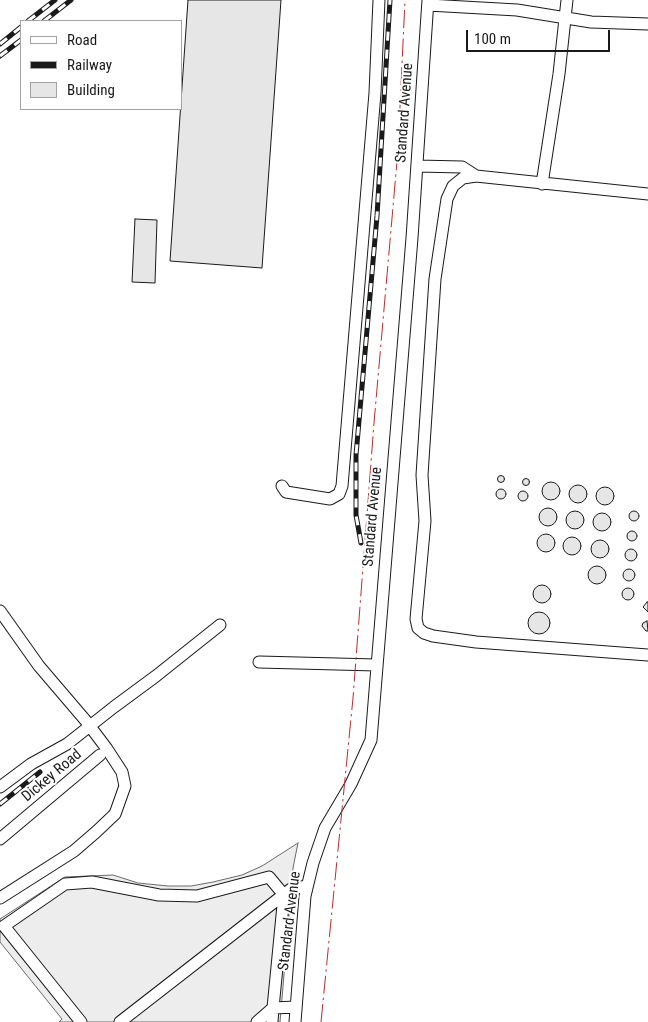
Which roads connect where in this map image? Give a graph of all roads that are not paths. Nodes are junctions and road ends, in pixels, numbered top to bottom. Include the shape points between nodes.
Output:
1 (379, 0) edge
2 (567, 0) edge
3 (428, 3) edge
4 (460, 4) edge
5 (565, 18) junction
6 (648, 24) edge
7 (417, 166) junction
8 (476, 176) junction
9 (542, 184) junction
10 (648, 194) edge
11 (282, 486) dead end
12 (0, 611) edge
13 (220, 625) dead end
14 (648, 655) edge
15 (259, 662) dead end
16 (376, 665) junction
17 (90, 727) junction
18 (100, 755) dead end
19 (0, 787) edge
20 (0, 839) edge
21 (307, 886) junction
22 (284, 895) junction
23 (0, 898) edge
24 (296, 1007) junction
25 (273, 1008) junction
26 (81, 1022) edge
27 (120, 1022) edge
28 (257, 1022) edge
29 (272, 1022) edge
30 (295, 1022) edge

1 - 11 street via 375,93 342,486 339,494 330,499 286,492
2 - 5 street
3 - 4 street
3 - 7 street, Standard Avenue
4 - 5 street
5 - 6 street
5 - 9 street
7 - 8 street via 462,167
7 - 16 street, Standard Avenue
8 - 9 street
8 - 14 street via 463,178 453,186 447,199 435,279 422,475 425,521 416,618 418,628 433,636 476,642
9 - 10 street
12 - 17 street via 39,666
13 - 17 street
15 - 16 street
16 - 21 street, Standard Avenue via 371,740 351,784 325,828
17 - 19 street
17 - 23 street via 122,772 125,786 116,814 74,851
18 - 20 street, Dickey Road
21 - 22 street via 291,889
21 - 24 street, Standard Avenue
22 - 25 street
22 - 26 street via 269,877 197,896 159,895 92,882 65,884 4,926
22 - 27 street
24 - 25 street
24 - 30 street, Standard Avenue
25 - 28 street
25 - 29 street

